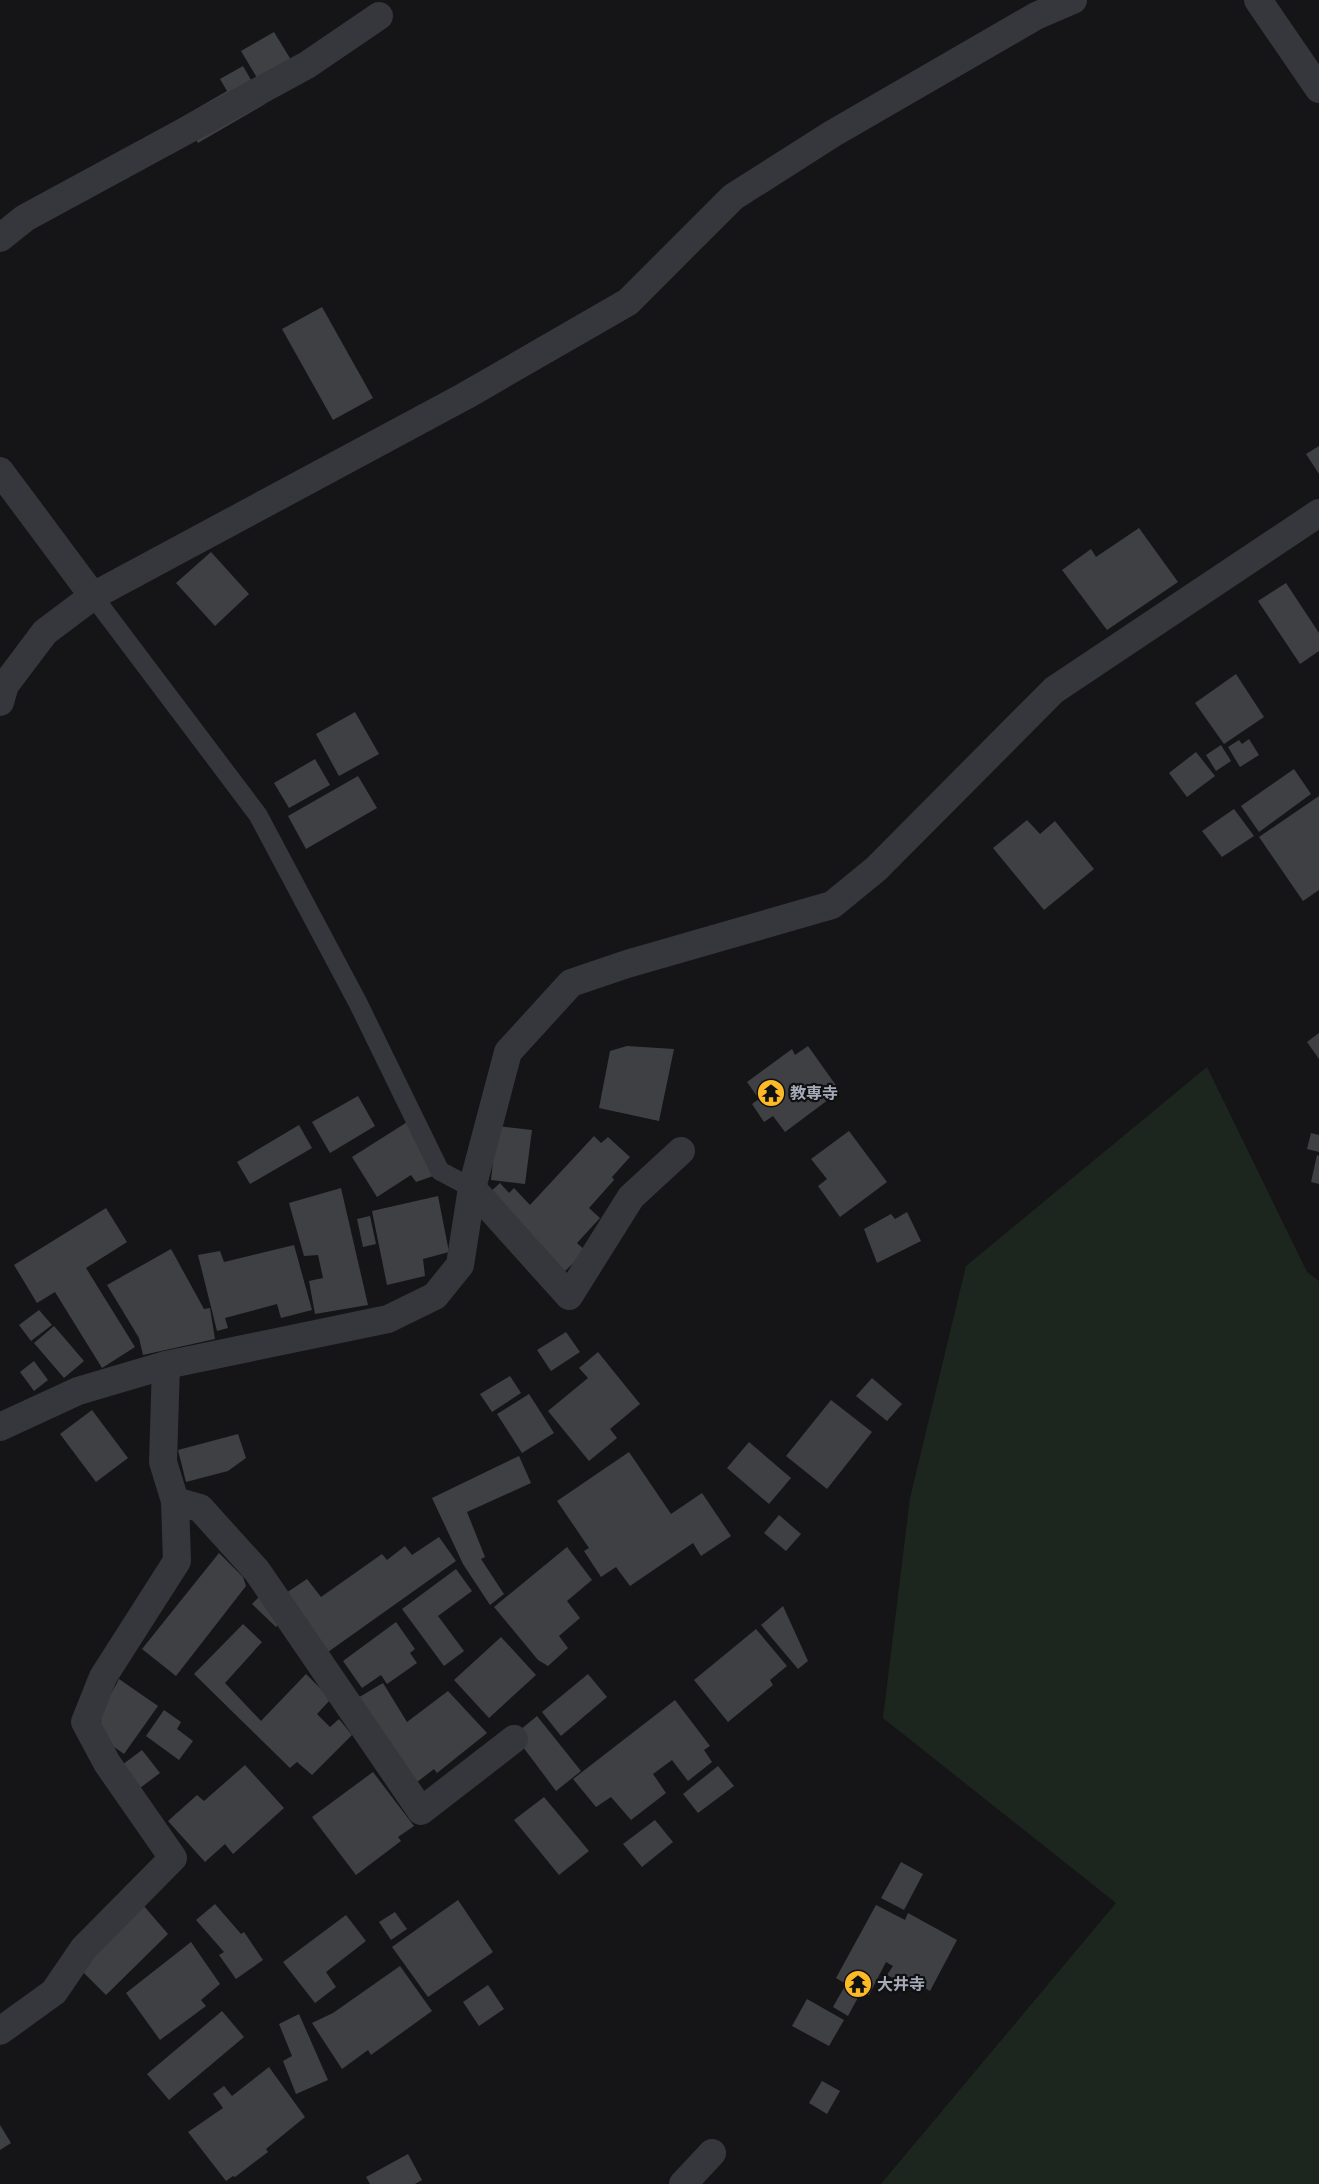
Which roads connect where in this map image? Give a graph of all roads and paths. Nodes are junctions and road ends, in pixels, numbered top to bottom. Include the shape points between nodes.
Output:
1 (1072, 0) edge
2 (1258, 0) edge
3 (379, 16) dead end
4 (1319, 89) edge
5 (0, 238) edge
6 (0, 472) edge
7 (1319, 513) edge
8 (93, 596) junction
9 (0, 702) edge
10 (682, 1151) dead end
11 (472, 1188) junction
12 (166, 1365) junction
13 (1, 1423) edge
14 (174, 1501) junction
15 (514, 1739) dead end
16 (0, 2031) edge
17 (712, 2153) dead end
18 (683, 2184) edge

1 - 8 street via 1036,16 840,129 733,197 628,302 465,396
2 - 4 street
3 - 5 street via 307,65 25,218
6 - 8 street
7 - 11 street via 1054,690 876,869 832,905 571,983 508,1052
8 - 9 street via 45,632 5,685
8 - 11 lane via 258,815 358,1002 440,1171
10 - 11 street via 631,1197 569,1296
11 - 12 street via 460,1265 435,1296 388,1319
12 - 13 street via 78,1391
12 - 14 street via 163,1462
14 - 15 street via 200,1508 257,1571 421,1811
14 - 16 street via 177,1561 103,1677 85,1722 107,1763 173,1858 84,1948 54,1992
17 - 18 street

